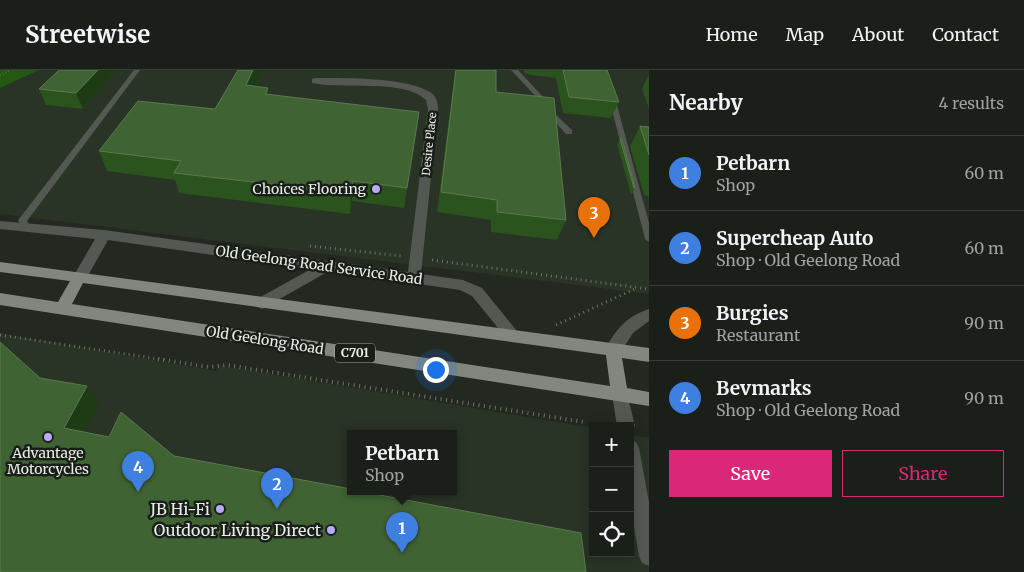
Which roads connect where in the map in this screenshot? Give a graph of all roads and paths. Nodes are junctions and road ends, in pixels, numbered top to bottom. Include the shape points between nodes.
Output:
1 (11, 70) edge
2 (137, 70) edge
3 (514, 70) edge
4 (0, 75) edge
5 (315, 81) dead end
6 (610, 89) edge
7 (569, 132) dead end
8 (0, 225) edge
9 (28, 228) junction
10 (104, 235) junction
11 (649, 239) edge
12 (327, 266) junction
13 (0, 267) edge
14 (80, 277) junction
15 (414, 278) junction
16 (638, 287) dead end
17 (0, 299) edge
18 (262, 303) junction
19 (62, 308) junction
20 (649, 315) edge
21 (553, 330) dead end
22 (0, 335) edge
23 (512, 335) junction
24 (613, 350) junction
25 (649, 355) edge
26 (620, 394) junction
27 (649, 399) edge
28 (584, 422) dead end
29 (625, 422) edge
30 (633, 467) edge
31 (649, 556) edge

1 - 4 path
2 - 9 lane via 22,221
3 - 7 lane
5 - 15 street, Desire Place via 373,83 417,91 432,101
6 - 11 lane
8 - 9 street, Old Geelong Road Service Road
9 - 10 street, Old Geelong Road Service Road
10 - 12 street, Old Geelong Road Service Road
10 - 14 street
12 - 15 street, Old Geelong Road Service Road
12 - 18 street
13 - 14 main road
14 - 18 main road
14 - 19 main road
15 - 23 street, Old Geelong Road Service Road via 463,285 477,292
16 - 21 path via 554,326
17 - 19 main road, Old Geelong Road / C701
18 - 23 main road
19 - 26 main road, Old Geelong Road / C701
20 - 24 street via 632,324
22 - 28 path via 209,367 227,364
23 - 24 main road
24 - 25 main road
24 - 26 main road
26 - 27 main road, Old Geelong Road / C701
26 - 29 street
30 - 31 street

